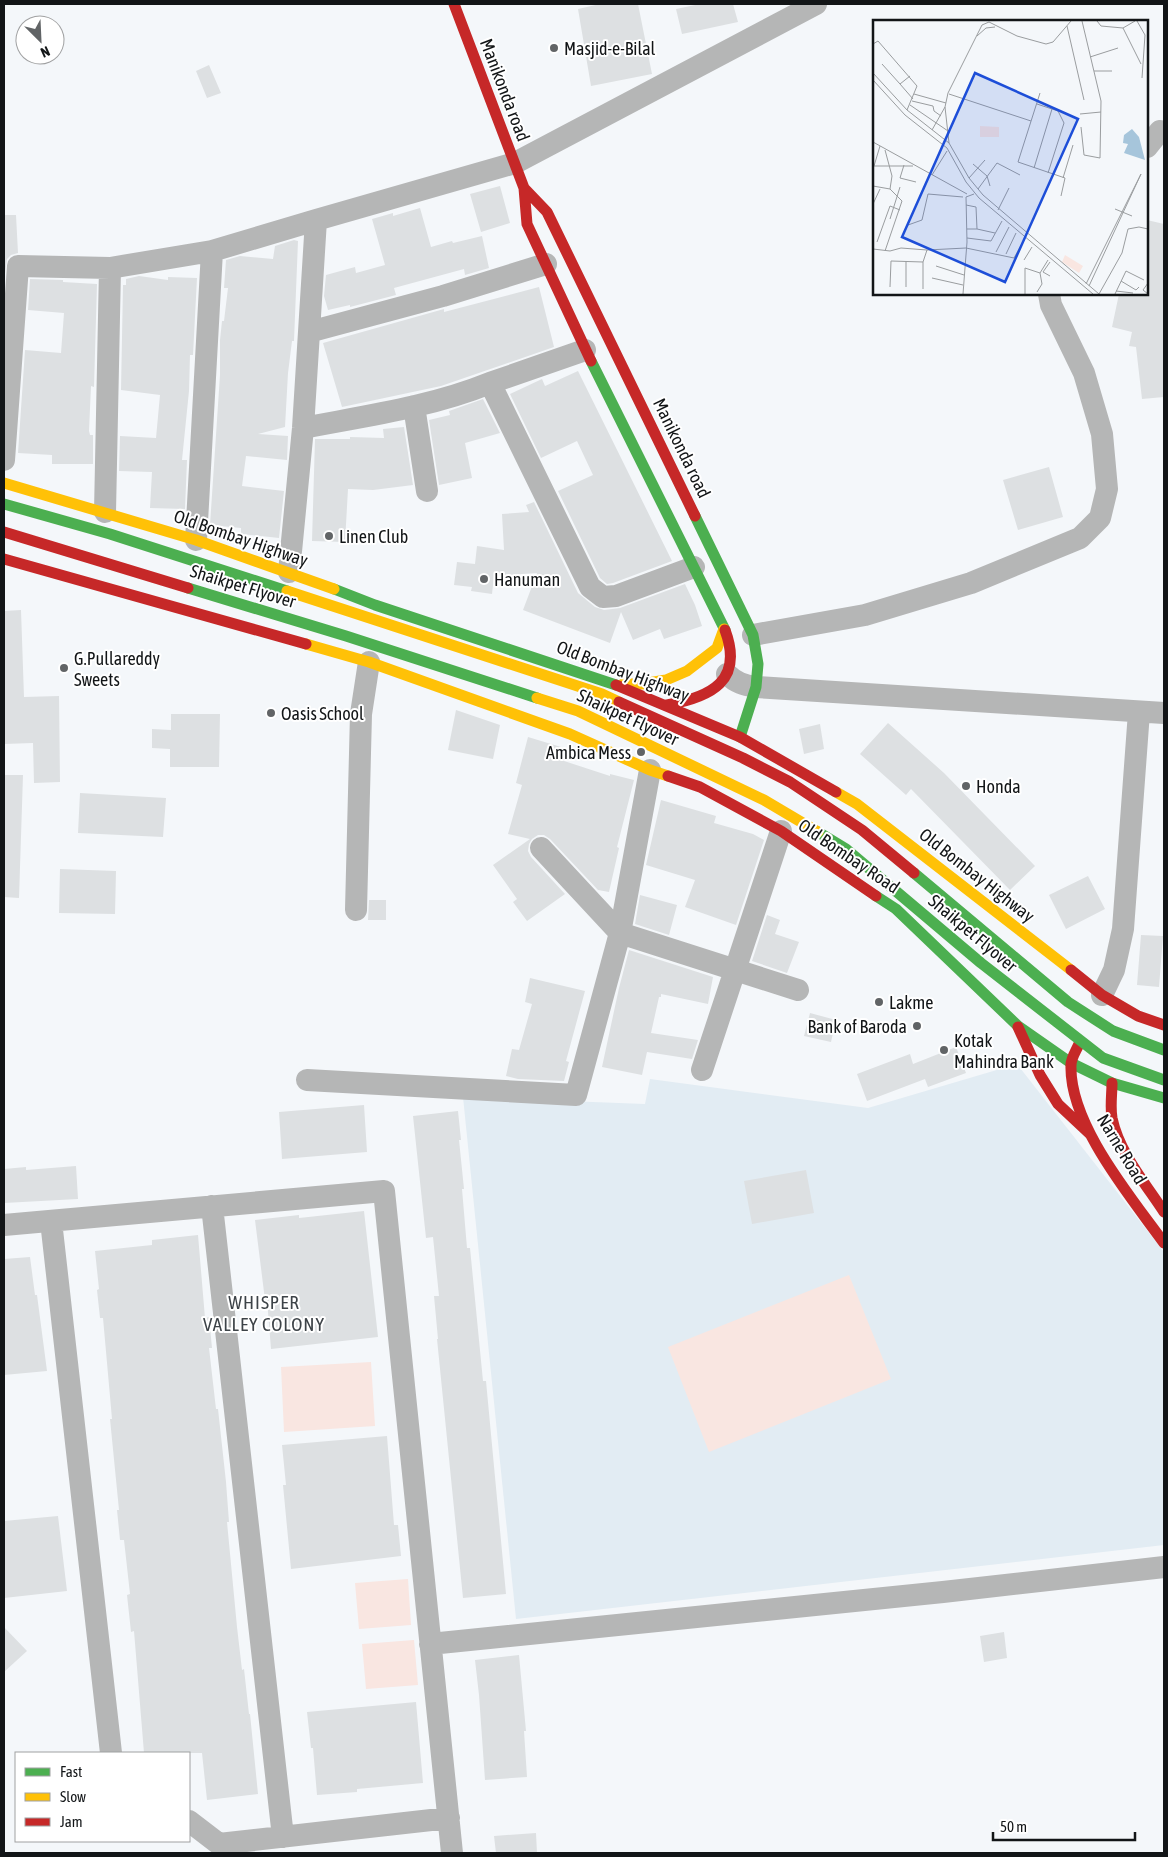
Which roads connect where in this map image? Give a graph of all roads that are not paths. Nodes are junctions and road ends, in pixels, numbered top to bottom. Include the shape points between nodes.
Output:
1 (454, 4) edge
2 (816, 4) edge
3 (515, 163) junction
4 (524, 188) junction
5 (316, 220) junction
6 (212, 251) junction
7 (546, 264) junction
8 (110, 268) junction
9 (1049, 295) edge
10 (310, 332) junction
11 (585, 350) junction
12 (490, 382) junction
13 (414, 406) junction
14 (303, 428) junction
15 (4, 460) edge
16 (4, 483) edge
17 (427, 491) dead end
18 (4, 504) edge
19 (105, 512) junction
20 (4, 532) edge
21 (196, 540) junction
22 (4, 559) edge
23 (694, 567) junction
24 (290, 572) junction
25 (724, 629) junction
26 (753, 635) junction
27 (369, 662) junction
28 (727, 674) junction
29 (612, 684) junction
30 (756, 687) junction
31 (667, 705) junction
32 (1140, 712) junction
33 (1164, 713) edge
34 (740, 737) junction
35 (650, 770) junction
36 (781, 831) junction
37 (541, 848) dead end
38 (356, 910) dead end
39 (620, 933) junction
40 (734, 969) junction
41 (798, 990) dead end
42 (1102, 995) junction
43 (1164, 1025) edge
44 (1018, 1026) junction
45 (1164, 1050) edge
46 (1070, 1063) junction
47 (702, 1070) dead end
48 (307, 1080) dead end
49 (1164, 1080) edge
50 (1112, 1083) junction
51 (1164, 1098) edge
52 (1090, 1134) junction
53 (1156, 1189) edge
54 (212, 1206) junction
55 (1164, 1212) edge
56 (52, 1220) junction
57 (4, 1225) edge
58 (1164, 1243) edge
59 (1164, 1567) edge
60 (430, 1644) junction
61 (111, 1752) edge
62 (449, 1818) junction
63 (190, 1822) edge
64 (283, 1837) junction
65 (452, 1853) edge

1 - 3 main road, Manikonda road
2 - 3 street
3 - 4 main road, Manikonda road
3 - 5 street
4 - 7 main road, Manikonda road via 527,224
4 - 26 main road, Manikonda road via 547,212
5 - 6 street
5 - 10 street
6 - 8 street
6 - 21 street
7 - 10 street
7 - 11 main road, Manikonda road
8 - 15 street via 18,266
8 - 19 street
9 - 26 street via 1084,373 1102,434 1108,489 1100,518 1080,538 971,583 865,615
10 - 14 street
11 - 12 street
11 - 23 main road, Manikonda road
12 - 13 street via 474,390
12 - 23 street via 590,587 596,593 616,596
13 - 14 street
13 - 17 street
14 - 24 street
16 - 19 main road, Old Bombay Highway
18 - 45 main road, Shaikpet Flyover, bridge via 110,534 602,694 743,758 790,782 862,830 1068,1002 1113,1031
19 - 21 main road, Old Bombay Highway
20 - 49 main road, Shaikpet Flyover, bridge via 346,636 578,712 764,800 846,849 981,963 1103,1058
21 - 24 main road, Old Bombay Highway
22 - 27 main road
23 - 25 main road, Manikonda road
24 - 29 main road, Old Bombay Highway via 375,605
25 - 28 main road, Manikonda road via 730,645
25 - 29 main road via 717,648 686,671 666,680
26 - 30 main road, Manikonda road via 758,664
27 - 35 main road via 570,734
27 - 38 street via 361,714
28 - 30 street via 742,684
28 - 31 main road via 717,688 703,696
29 - 31 main road, Old Bombay Highway
30 - 32 street
30 - 34 main road, Manikonda road
31 - 34 main road, Old Bombay Highway
32 - 33 street
32 - 42 street via 1123,929 1114,970
34 - 42 main road, Old Bombay Highway via 858,804
35 - 36 main road, Old Bombay Road via 700,787
35 - 39 street
36 - 40 street
36 - 44 main road, Old Bombay Road via 896,910
37 - 39 street
39 - 40 street
39 - 48 street via 576,1095
40 - 41 street
40 - 47 street
42 - 43 main road, Old Bombay Highway via 1138,1016
42 - 46 main road
44 - 46 main road, Old Bombay Road
44 - 52 main road via 1058,1104
46 - 50 main road, Old Bombay Road
46 - 52 main road, Narne Road via 1072,1089
50 - 51 main road, Old Bombay Road
50 - 53 main road, Narne Road via 1112,1118 1133,1164
52 - 58 main road, Narne Road via 1111,1170
53 - 55 main road, Narne Road
54 - 56 street
54 - 60 street via 384,1191
54 - 64 street
56 - 57 street
56 - 61 street
59 - 60 street
60 - 62 street
62 - 64 street
62 - 65 street
63 - 64 street via 219,1844

